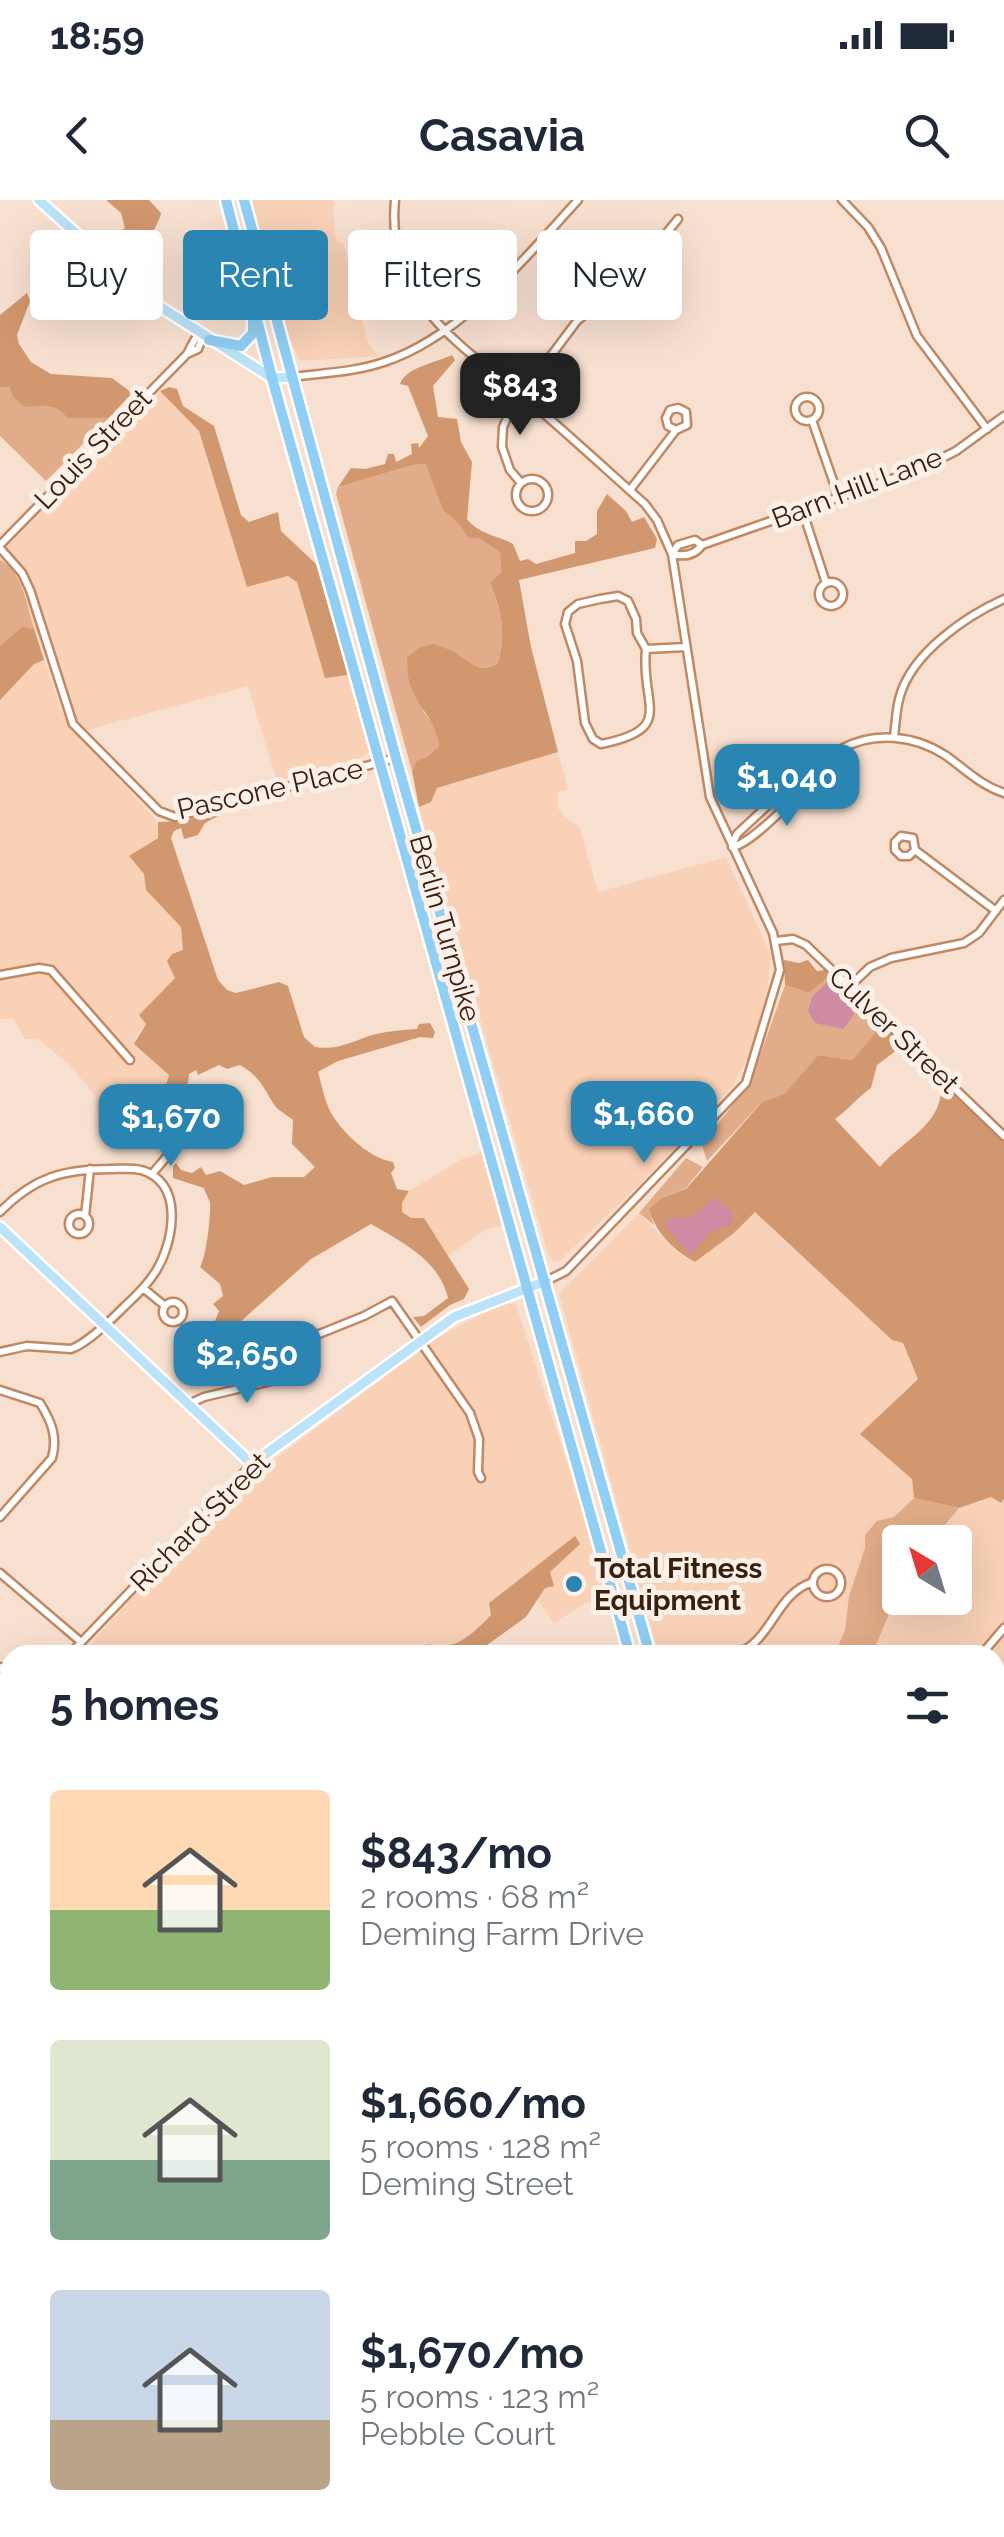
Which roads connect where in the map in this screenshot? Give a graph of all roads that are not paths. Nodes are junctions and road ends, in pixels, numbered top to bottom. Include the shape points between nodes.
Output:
1 (40, 200) edge
2 (226, 200) edge
3 (244, 200) edge
4 (395, 200) edge
5 (578, 200) edge
6 (842, 200) edge
7 (678, 219) dead end
8 (234, 230) edge
9 (254, 320) edge
10 (257, 320) edge
11 (443, 332) junction
12 (206, 338) junction
13 (272, 378) junction
14 (291, 378) junction
15 (521, 396) junction
16 (1004, 416) edge
17 (812, 420) dead end
18 (987, 429) junction
19 (676, 430) dead end
20 (520, 483) junction
21 (630, 490) junction
22 (839, 498) junction
23 (802, 509) junction
24 (0, 546) edge
25 (672, 554) junction
26 (826, 582) junction
27 (1004, 599) edge
28 (686, 646) junction
29 (646, 649) junction
30 (894, 736) junction
31 (396, 758) junction
32 (380, 763) junction
33 (1004, 793) edge
34 (732, 847) junction
35 (915, 850) dead end
36 (1004, 900) edge
37 (996, 911) junction
38 (776, 941) junction
39 (0, 975) edge
40 (849, 988) junction
41 (130, 1060) dead end
42 (213, 1115) dead end
43 (1004, 1136) edge
44 (90, 1169) junction
45 (152, 1174) junction
46 (0, 1212) edge
47 (85, 1216) dead end
48 (0, 1227) edge
49 (546, 1281) junction
50 (143, 1288) junction
51 (527, 1288) junction
52 (165, 1306) dead end
53 (104, 1325) junction
54 (420, 1341) junction
55 (0, 1352) edge
56 (0, 1390) edge
57 (187, 1404) junction
58 (252, 1464) junction
59 (481, 1478) dead end
60 (610, 1514) junction
61 (0, 1518) edge
62 (593, 1519) junction
63 (0, 1573) edge
64 (812, 1582) junction
65 (81, 1642) junction
66 (78, 1645) edge
67 (627, 1645) edge
68 (647, 1645) edge
69 (752, 1645) edge

1 - 12 main road via 126,281
2 - 8 highway, Berlin Turnpike
3 - 14 highway, Berlin Turnpike
4 - 11 street via 408,283
5 - 11 street
6 - 18 street via 881,248 918,336
7 - 15 street via 633,274 576,322
9 - 12 highway via 246,343 236,348
10 - 13 highway, Berlin Turnpike
11 - 14 street via 382,362
11 - 15 street
12 - 13 main road
12 - 24 street, Louis Street
13 - 14 main road
13 - 32 highway, Berlin Turnpike
14 - 31 highway, Berlin Turnpike
15 - 20 street via 502,436
15 - 21 street
16 - 18 street, Barn Hill Lane
17 - 22 street
18 - 22 street, Barn Hill Lane via 920,469
19 - 21 street
20 - 20 street via 515,496 522,508 544,506 543,484
21 - 25 street via 657,520
22 - 23 street, Barn Hill Lane
23 - 25 street, Barn Hill Lane via 702,544 678,545
23 - 26 street
24 - 32 street, Pascone Place via 30,590 72,724 155,809 175,816
25 - 28 street
26 - 26 street via 819,599 835,606 842,590
27 - 30 street via 969,618 908,675
28 - 29 street
28 - 34 street via 710,797
29 - 29 street via 628,601 618,596 568,612 564,624 577,660 585,723 601,744 629,738 649,721
30 - 33 street via 935,749
30 - 34 street via 846,747 807,776 802,789 746,842
31 - 32 street, Pascone Place
31 - 49 highway, Berlin Turnpike
32 - 51 highway, Berlin Turnpike
34 - 38 street
35 - 37 street
36 - 37 street
37 - 40 street via 964,943 891,958
38 - 40 street, Culver Street via 806,945
38 - 49 street via 780,970 746,1083 566,1271
39 - 41 street via 49,968
40 - 43 street, Culver Street
42 - 45 street via 190,1128
44 - 45 street
44 - 46 street via 46,1178
44 - 47 street
45 - 50 street via 172,1208 172,1229
48 - 53 main road
49 - 51 main road, Richard Street
49 - 60 highway, Berlin Turnpike
50 - 52 street
50 - 53 street
51 - 54 main road, Richard Street via 454,1317
51 - 62 highway, Berlin Turnpike
53 - 55 street via 71,1350 27,1346
53 - 57 main road
54 - 57 street via 392,1301 304,1340 297,1375
54 - 58 main road, Richard Street
54 - 59 street via 473,1419
56 - 61 street via 40,1402 55,1446
57 - 58 main road
58 - 65 street, Richard Street
60 - 62 highway
60 - 68 highway, Berlin Turnpike
62 - 67 highway, Berlin Turnpike
63 - 65 street
64 - 64 street via 828,1569 841,1585 825,1597
64 - 69 street via 786,1600
65 - 66 street, Richard Street

